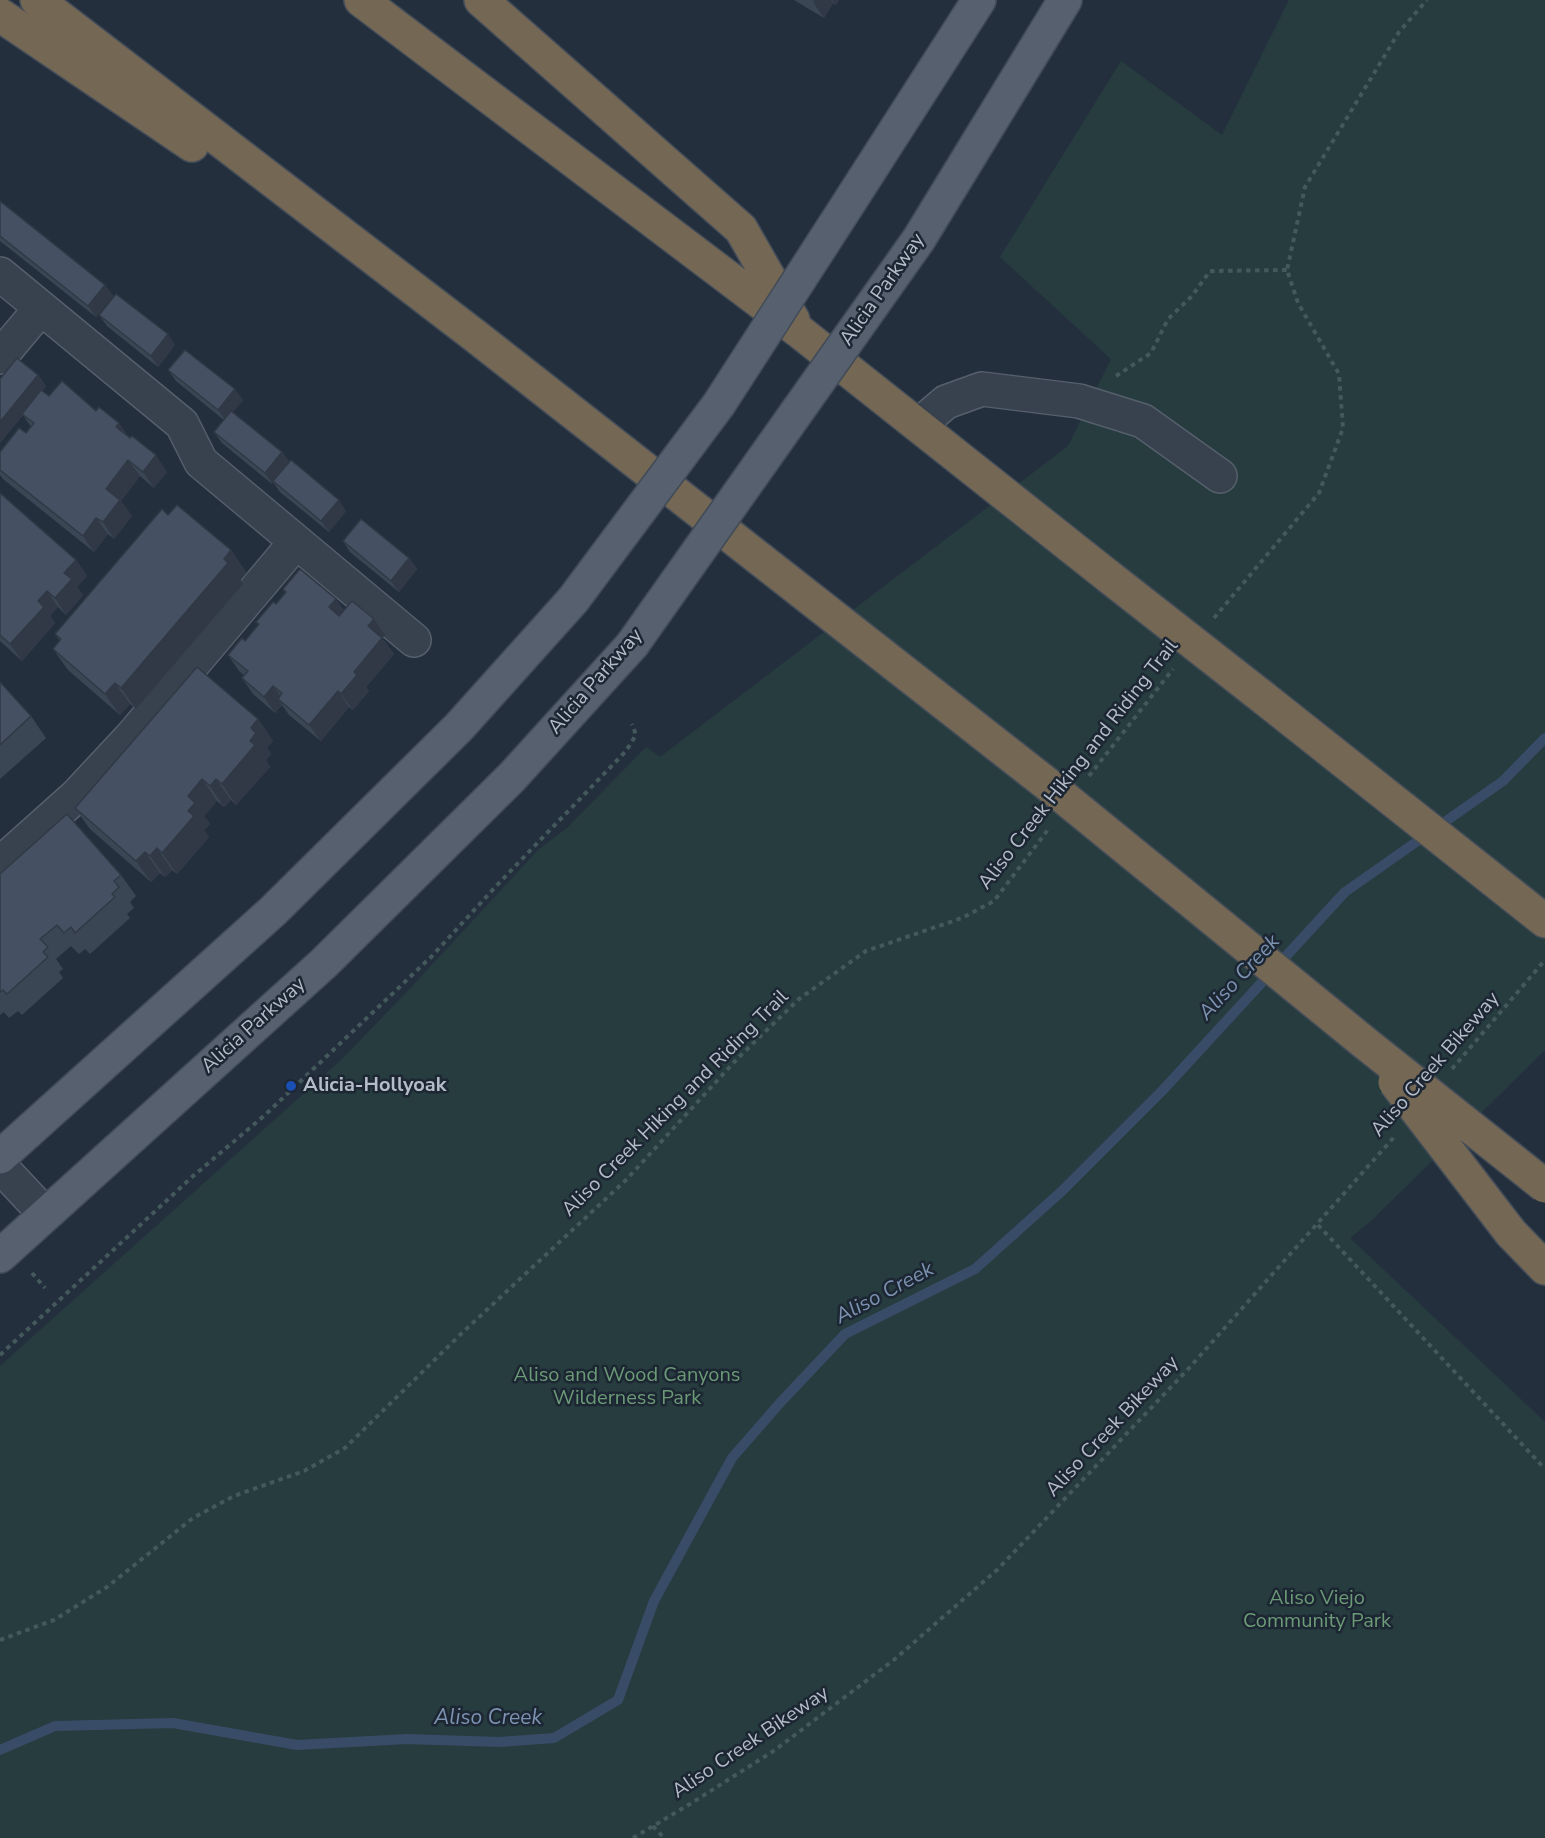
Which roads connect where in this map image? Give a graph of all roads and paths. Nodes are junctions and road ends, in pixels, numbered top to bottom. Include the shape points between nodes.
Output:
1 (37, 0) edge
2 (361, 0) edge
3 (481, 0) edge
4 (979, 0) edge
5 (1065, 0) edge
6 (1427, 0) edge
7 (0, 15) edge
8 (1287, 270) junction
9 (0, 274) edge
10 (41, 308) junction
11 (800, 332) junction
12 (474, 335) junction
13 (0, 357) edge
14 (1079, 401) junction
15 (919, 425) junction
16 (1220, 476) dead end
17 (296, 542) junction
18 (1211, 622) dead end
19 (414, 640) dead end
20 (1175, 667) dead end
21 (632, 724) dead end
22 (1088, 778) dead end
23 (1052, 825) dead end
24 (0, 864) edge
25 (1545, 921) edge
26 (1545, 960) edge
27 (1365, 1042) junction
28 (1449, 1073) dead end
29 (1395, 1135) dead end
30 (0, 1157) edge
31 (0, 1166) edge
32 (1545, 1186) edge
33 (45, 1214) junction
34 (1318, 1225) junction
35 (0, 1256) edge
36 (1545, 1268) edge
37 (0, 1355) edge
38 (1545, 1469) edge
39 (0, 1640) edge
40 (653, 1826) junction
41 (633, 1838) edge
42 (664, 1838) edge

1 - 12 highway
2 - 11 highway
3 - 11 highway via 741,229
4 - 30 main road, bridge via 719,404 573,600 459,727 273,911
5 - 33 main road, Alicia Parkway, bridge via 919,239 632,645 512,777 324,963
6 - 8 path via 1399,32 1305,187
7 - 12 highway
8 - 14 path via 1210,271 1168,319 1151,353
8 - 18 path via 1298,303 1339,374 1343,428 1319,493
9 - 10 street
10 - 13 street
10 - 17 street via 182,424 201,462
11 - 15 highway
12 - 27 highway, bridge via 987,735
14 - 15 street via 982,389 946,402
14 - 16 street via 1143,420
15 - 25 highway, bridge
17 - 19 street
17 - 24 street via 132,736 76,796
20 - 22 path, Aliso Creek Hiking and Riding Trail
21 - 37 path via 636,735 626,751 432,956 266,1114
23 - 39 path, Aliso Creek Hiking and Riding Trail via 994,900 962,918 866,951 799,999 737,1059 627,1180 345,1448 304,1471 234,1496 193,1518 107,1587 54,1620
26 - 28 path, Aliso Creek Bikeway
27 - 32 highway, bridge
27 - 36 highway, bridge via 1511,1233
29 - 34 path, Aliso Creek Bikeway
31 - 33 street
33 - 35 main road, Alicia Parkway
34 - 38 path
34 - 40 path, Aliso Creek Bikeway via 998,1569 895,1659 784,1743
40 - 41 path, Aliso Creek Bikeway
40 - 42 path

